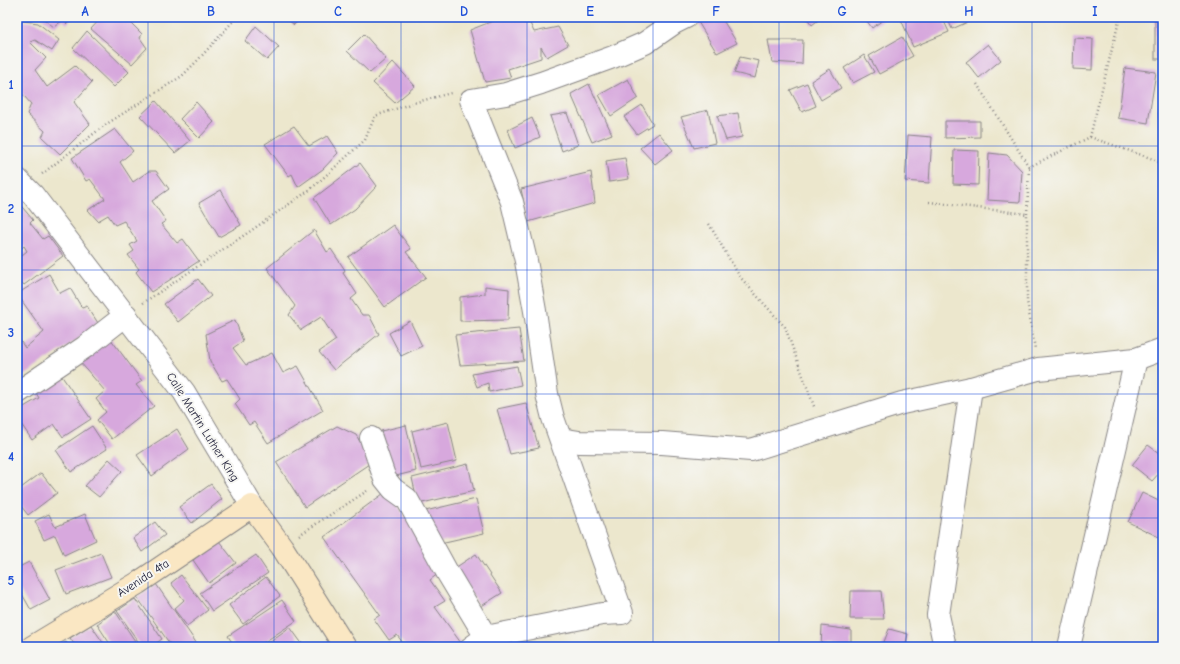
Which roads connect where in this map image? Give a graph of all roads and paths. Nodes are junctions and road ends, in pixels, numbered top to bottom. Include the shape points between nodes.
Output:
1 (237, 17) edge
2 (686, 17) edge
3 (1120, 17) edge
4 (977, 84) dead end
5 (471, 100) junction
6 (1090, 137) junction
7 (1163, 164) edge
8 (1029, 167) junction
9 (20, 186) edge
10 (929, 202) dead end
11 (1027, 214) junction
12 (709, 224) dead end
13 (126, 315) junction
14 (1163, 349) edge
15 (1136, 359) junction
16 (1038, 369) junction
17 (971, 388) junction
18 (17, 393) edge
19 (822, 428) junction
20 (371, 438) dead end
21 (561, 439) junction
22 (385, 479) junction
23 (252, 506) junction
24 (282, 546) junction
25 (479, 642) edge
26 (32, 647) edge
27 (345, 647) edge
28 (945, 647) edge
29 (1068, 647) edge

1 - 9 path via 182,76 105,125
2 - 5 street via 645,43 613,57 541,84
3 - 6 path
4 - 8 path
5 - 13 path via 459,92 413,103 375,116 365,140 311,189
5 - 21 street via 512,202 533,297 547,394
6 - 7 path
6 - 8 path
8 - 11 path
9 - 13 street, Calle Martin Luther King via 33,195
10 - 11 path
11 - 16 path via 1027,301
12 - 19 path via 740,277 785,327
13 - 18 street via 85,347
13 - 23 street, Calle Martin Luther King via 184,392
14 - 15 street
15 - 16 street
15 - 29 street
16 - 17 street
17 - 19 street via 902,403
17 - 28 street via 938,615
19 - 21 street via 750,450
20 - 22 street
21 - 25 street via 622,613 602,614
22 - 24 path
22 - 25 street via 393,489 407,499 447,572
23 - 24 street, Calle Martin Luther King
23 - 26 street, Avenida 4ta via 138,583
24 - 27 street, Calle Martin Luther King

